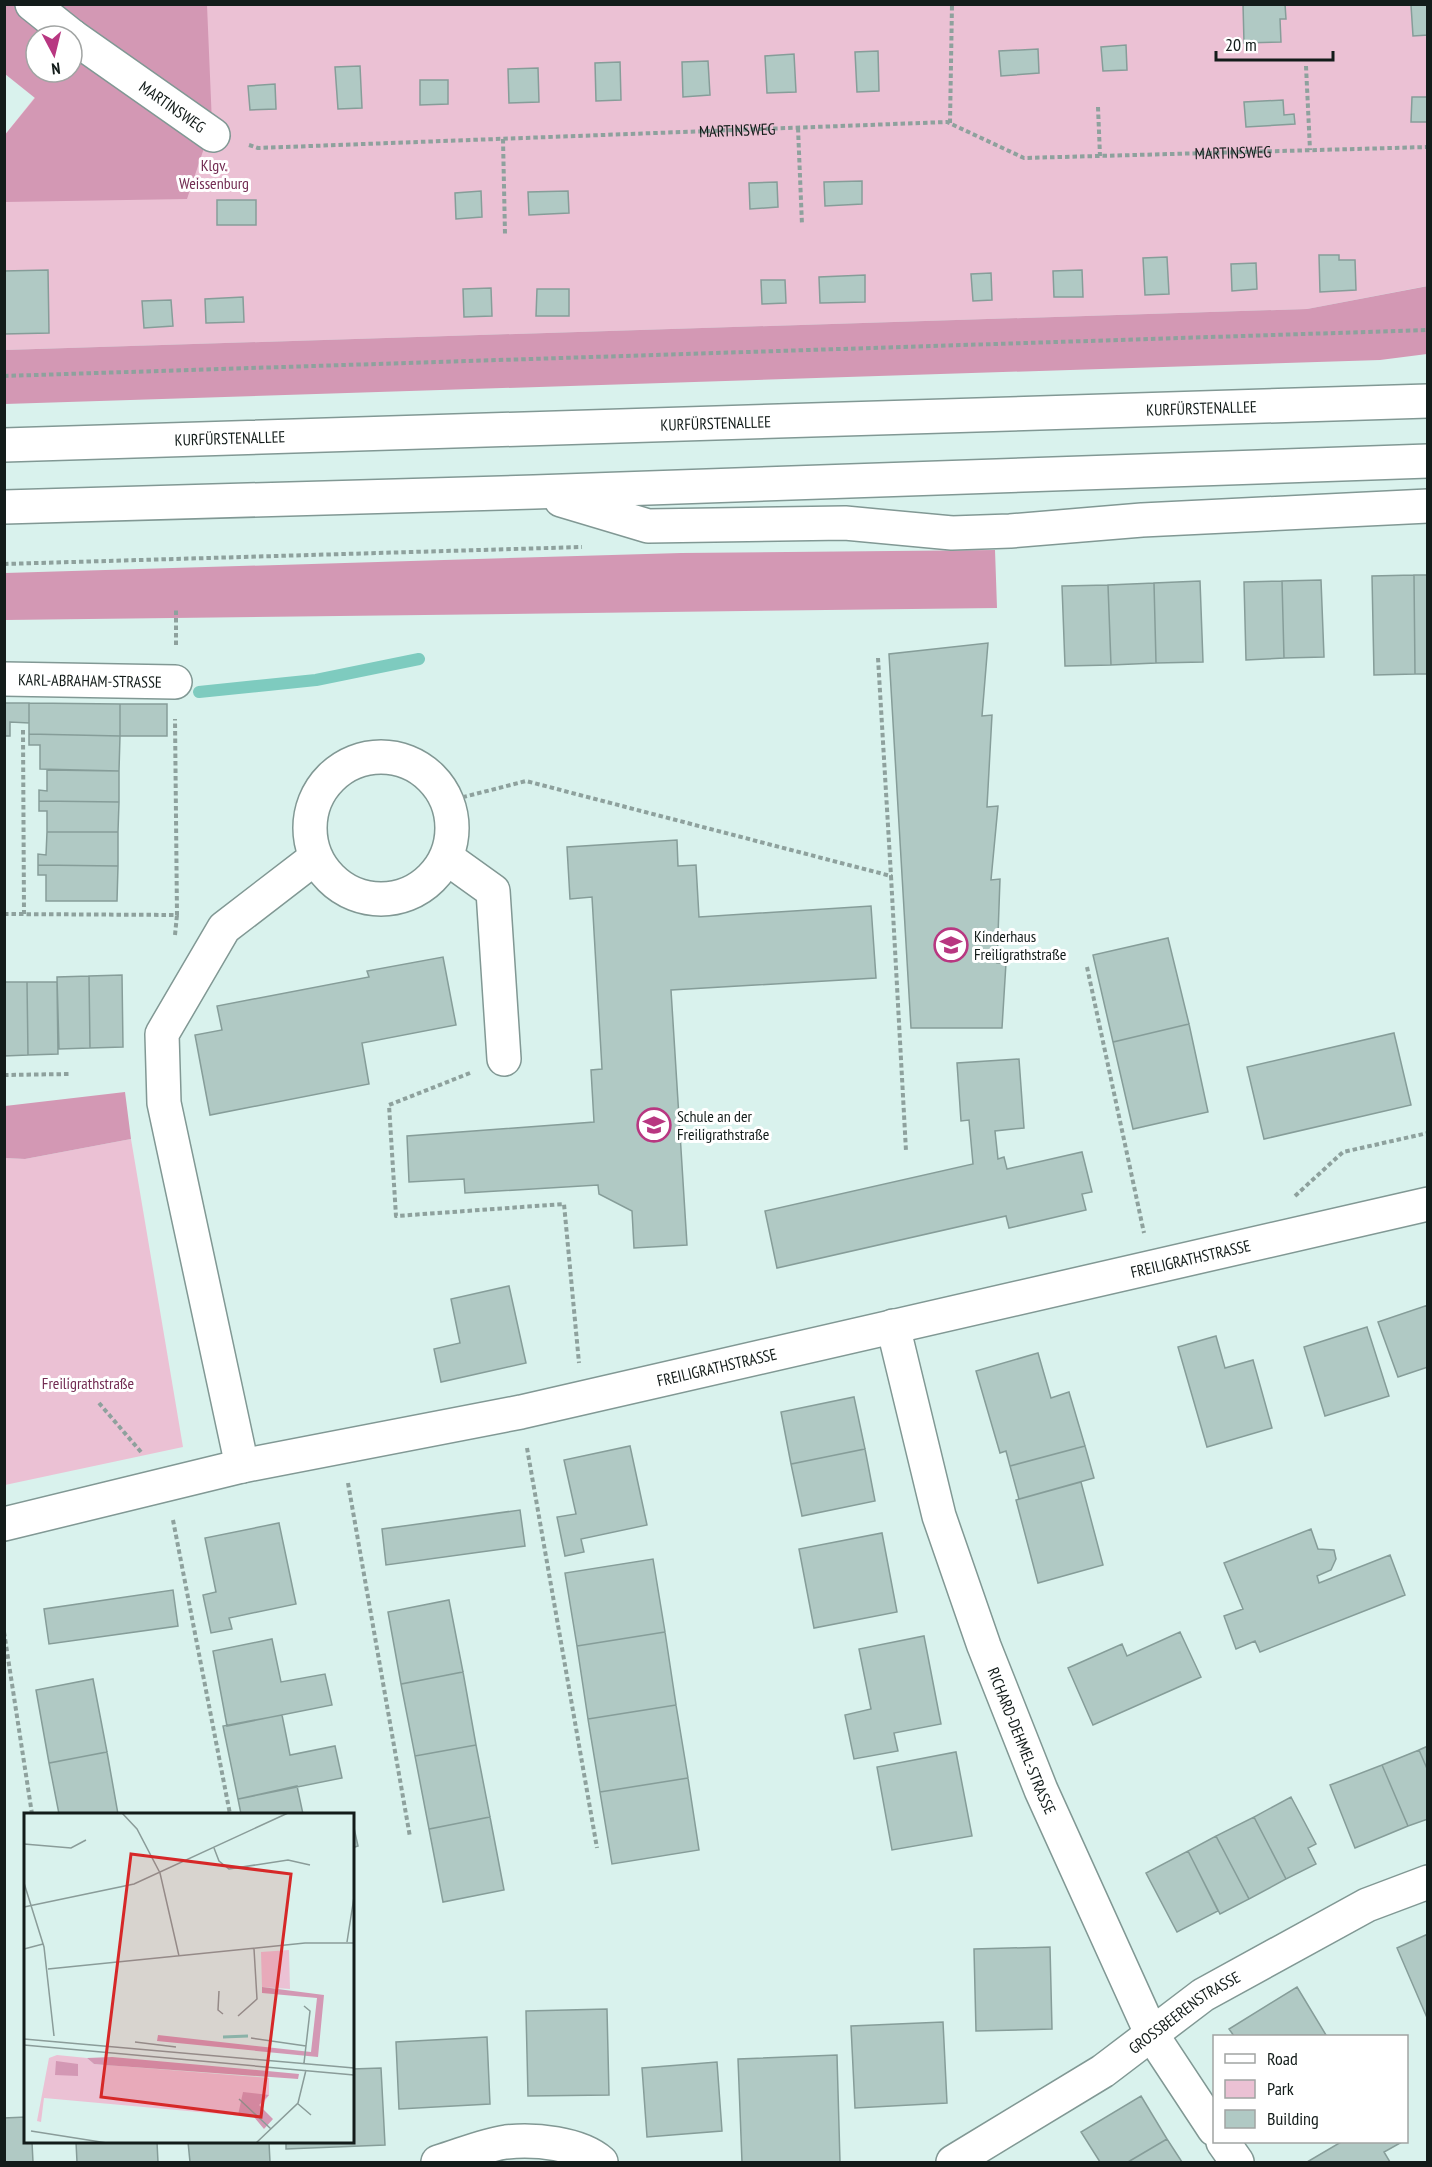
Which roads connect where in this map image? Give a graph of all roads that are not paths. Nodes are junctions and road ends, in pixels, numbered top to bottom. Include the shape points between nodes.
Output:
1 (32, 4) edge
2 (57, 24) edge
3 (84, 44) edge
4 (213, 135) road end
5 (1428, 401) edge
6 (4, 445) edge
7 (1428, 461) edge
8 (534, 492) junction
9 (1428, 506) edge
10 (4, 507) edge
11 (4, 679) edge
12 (175, 682) road end
13 (315, 858) junction
14 (447, 858) junction
15 (504, 1059) road end
16 (1428, 1204) edge
17 (893, 1326) junction
18 (242, 1466) junction
19 (4, 1524) edge
20 (1428, 1882) edge
21 (1152, 2035) junction
22 (1213, 2126) edge
23 (1224, 2143) edge
24 (438, 2163) edge
25 (601, 2163) edge
26 (953, 2163) edge
27 (1237, 2163) edge

1 - 2 main road, MARTINSWEG
3 - 4 main road, MARTINSWEG
5 - 6 main road, KURFÜRSTENALLEE
7 - 8 main road
8 - 9 main road via 648,526 845,524 952,533
8 - 10 main road
11 - 12 main road, KARL-ABRAHAM-STRASSE
13 - 14 main road via 334,884 364,898 397,898 427,884
13 - 14 main road via 309,821 322,785 352,762 390,756 425,771 448,801 453,830
13 - 18 main road via 224,928 162,1034 164,1103
14 - 15 main road via 493,891
16 - 17 main road, FREILIGRATHSTRASSE
17 - 18 main road, FREILIGRATHSTRASSE via 520,1412
17 - 21 main road, RICHARD-DEHMEL-STRASSE via 939,1516 984,1646 1041,1790
18 - 19 main road, FREILIGRATHSTRASSE
20 - 21 main road, GROSSBEERENSTRASSE via 1367,1905 1203,1995
21 - 22 main road, RICHARD-DEHMEL-STRASSE
21 - 26 main road, GROSSBEERENSTRASSE via 1103,2072
23 - 27 main road
24 - 25 main road via 505,2142 552,2143 594,2156

